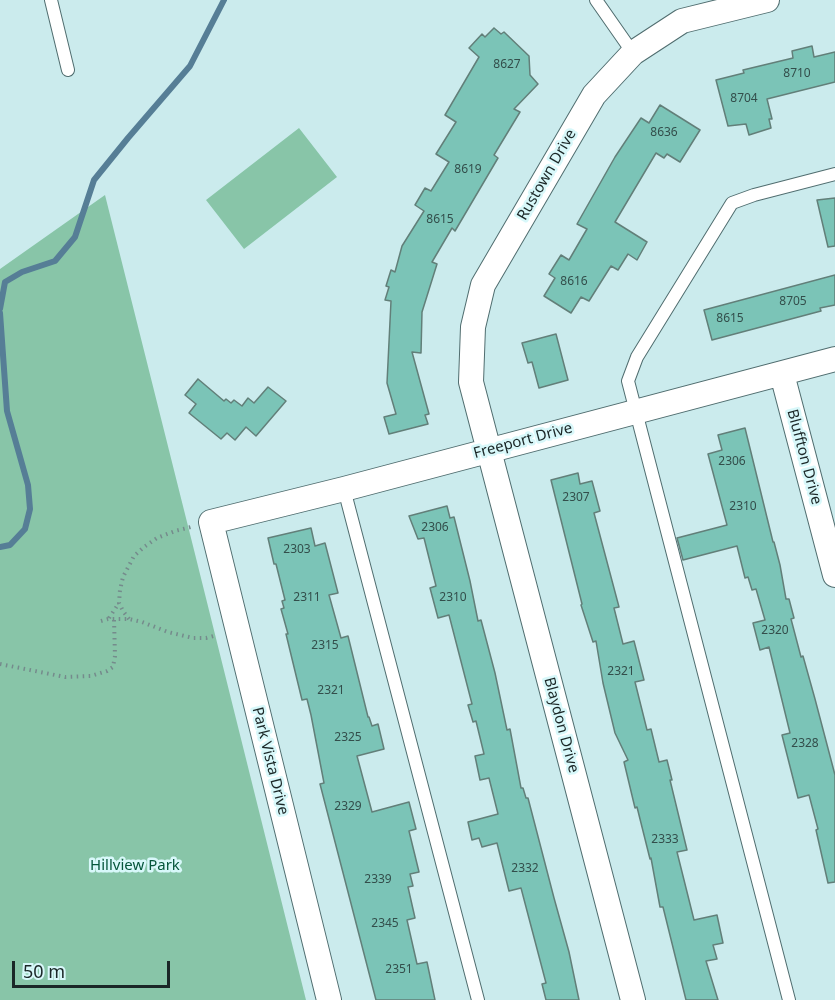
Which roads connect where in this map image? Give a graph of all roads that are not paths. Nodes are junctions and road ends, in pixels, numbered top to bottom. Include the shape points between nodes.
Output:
1 (51, 0) edge
2 (596, 0) edge
3 (767, 0) edge
4 (633, 53) junction
5 (68, 70) dead end
6 (835, 174) edge
7 (835, 359) edge
8 (782, 374) junction
9 (636, 411) junction
10 (489, 451) junction
11 (344, 489) junction
12 (211, 522) joint
13 (835, 576) edge
14 (329, 1000) edge
15 (477, 1000) edge
16 (633, 1000) edge
17 (789, 1000) edge

1 - 5 lane
2 - 4 lane
3 - 4 street, Rustown Drive via 682,21
4 - 10 street, Rustown Drive via 594,95 483,285 472,327 471,382
6 - 9 lane via 732,203 637,357 628,381
7 - 8 street, Freeport Drive
8 - 9 street, Freeport Drive
8 - 13 street, Bluffton Drive
9 - 10 street, Freeport Drive
9 - 17 lane
10 - 11 street, Freeport Drive
10 - 16 street, Blaydon Drive
11 - 12 street, Freeport Drive
11 - 15 lane
12 - 14 street, Park Vista Drive

